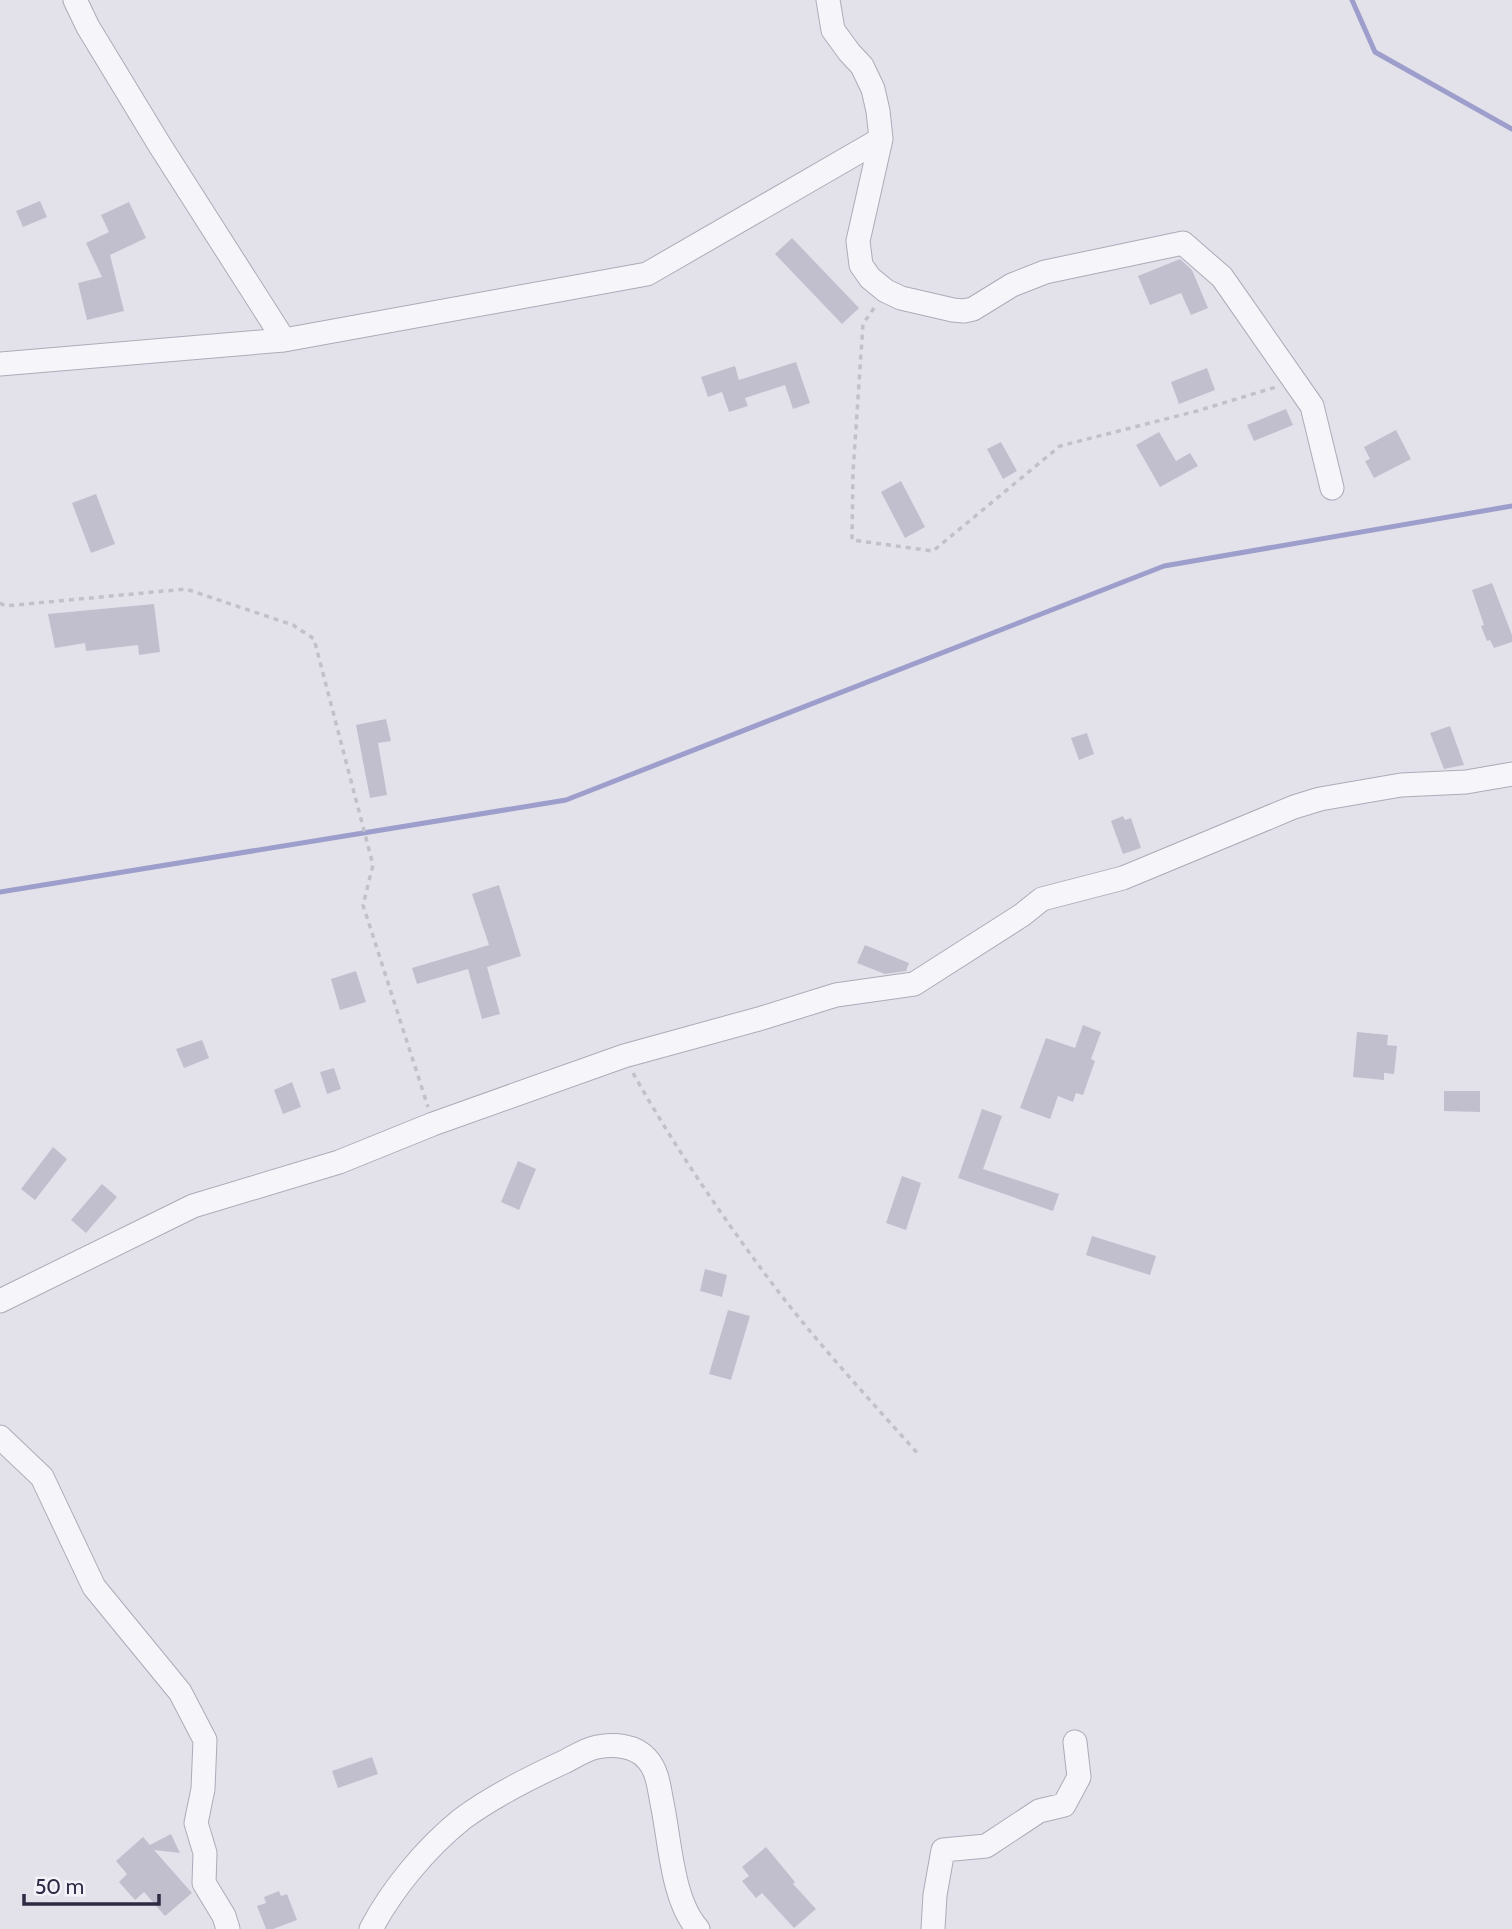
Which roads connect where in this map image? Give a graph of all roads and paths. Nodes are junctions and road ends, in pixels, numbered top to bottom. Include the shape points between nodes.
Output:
1 (75, 0) edge
2 (828, 0) edge
3 (881, 139) junction
4 (886, 291) junction
5 (284, 340) junction
6 (0, 363) edge
7 (1295, 381) junction
8 (1332, 488) dead end
9 (0, 603) edge
10 (1512, 774) edge
11 (624, 1056) junction
12 (433, 1124) junction
13 (0, 1301) edge
14 (0, 1437) edge
15 (920, 1456) dead end
16 (1075, 1742) dead end
17 (228, 1929) edge
18 (371, 1929) edge
19 (698, 1929) edge
20 (933, 1929) edge

1 - 5 street via 159,144
2 - 3 street via 833,30 862,66 873,89
3 - 4 street via 858,241 861,265
3 - 5 street via 647,274
4 - 7 street via 964,311 1045,272 1183,243 1222,277
4 - 7 path via 863,324 852,540 933,551 1060,446
5 - 6 street
7 - 8 street via 1312,406
9 - 12 path via 186,589 293,625 314,639 373,865 363,905
10 - 11 street via 1401,785 1311,802 1123,878 1042,899 914,984 836,995
11 - 12 street
11 - 15 path via 668,1135 771,1282
12 - 13 street via 339,1163 193,1206
14 - 17 street via 42,1477 94,1587 180,1692 205,1740 196,1823 205,1853 204,1883
16 - 20 street via 1079,1777 1064,1805 1039,1811 986,1846 943,1850
18 - 19 street via 387,1899 417,1863 462,1820 522,1782 594,1747 620,1744 646,1757 657,1777 683,1902

